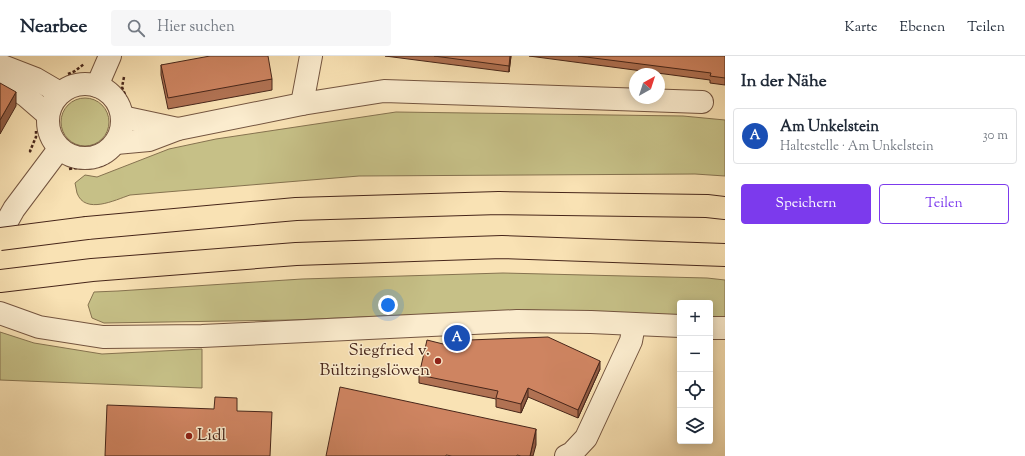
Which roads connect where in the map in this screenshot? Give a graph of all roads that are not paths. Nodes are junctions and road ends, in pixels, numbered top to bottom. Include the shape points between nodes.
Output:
1 (310, 56) edge
2 (108, 61) edge
3 (0, 65) edge
4 (0, 78) edge
5 (97, 86) junction
6 (60, 93) junction
7 (702, 102) dead end
8 (302, 104) junction
9 (125, 108) junction
10 (48, 115) junction
11 (178, 129) junction
12 (59, 149) junction
13 (113, 152) junction
14 (725, 208) edge
15 (0, 234) edge
16 (0, 239) edge
17 (725, 255) edge
18 (0, 281) edge
19 (0, 313) edge
20 (634, 324) junction
21 (677, 326) edge
22 (713, 328) edge
23 (725, 328) edge
24 (566, 456) edge

1 - 8 street
2 - 5 street
3 - 6 street via 36,79
4 - 10 street
5 - 6 street via 71,86
5 - 9 street via 114,98 120,107
6 - 10 street via 54,99
7 - 8 street via 384,91
8 - 11 street
9 - 11 street
9 - 13 street via 120,136
10 - 12 street via 49,134
11 - 13 street
12 - 13 street via 70,156 82,159
12 - 15 street via 14,209
14 - 16 highway, bridge via 499,203 303,209 87,228
17 - 18 highway via 502,247 296,254 92,270
19 - 20 street via 39,327 103,337 218,336 517,321
20 - 21 street
20 - 24 street via 631,341 586,438
22 - 23 street

